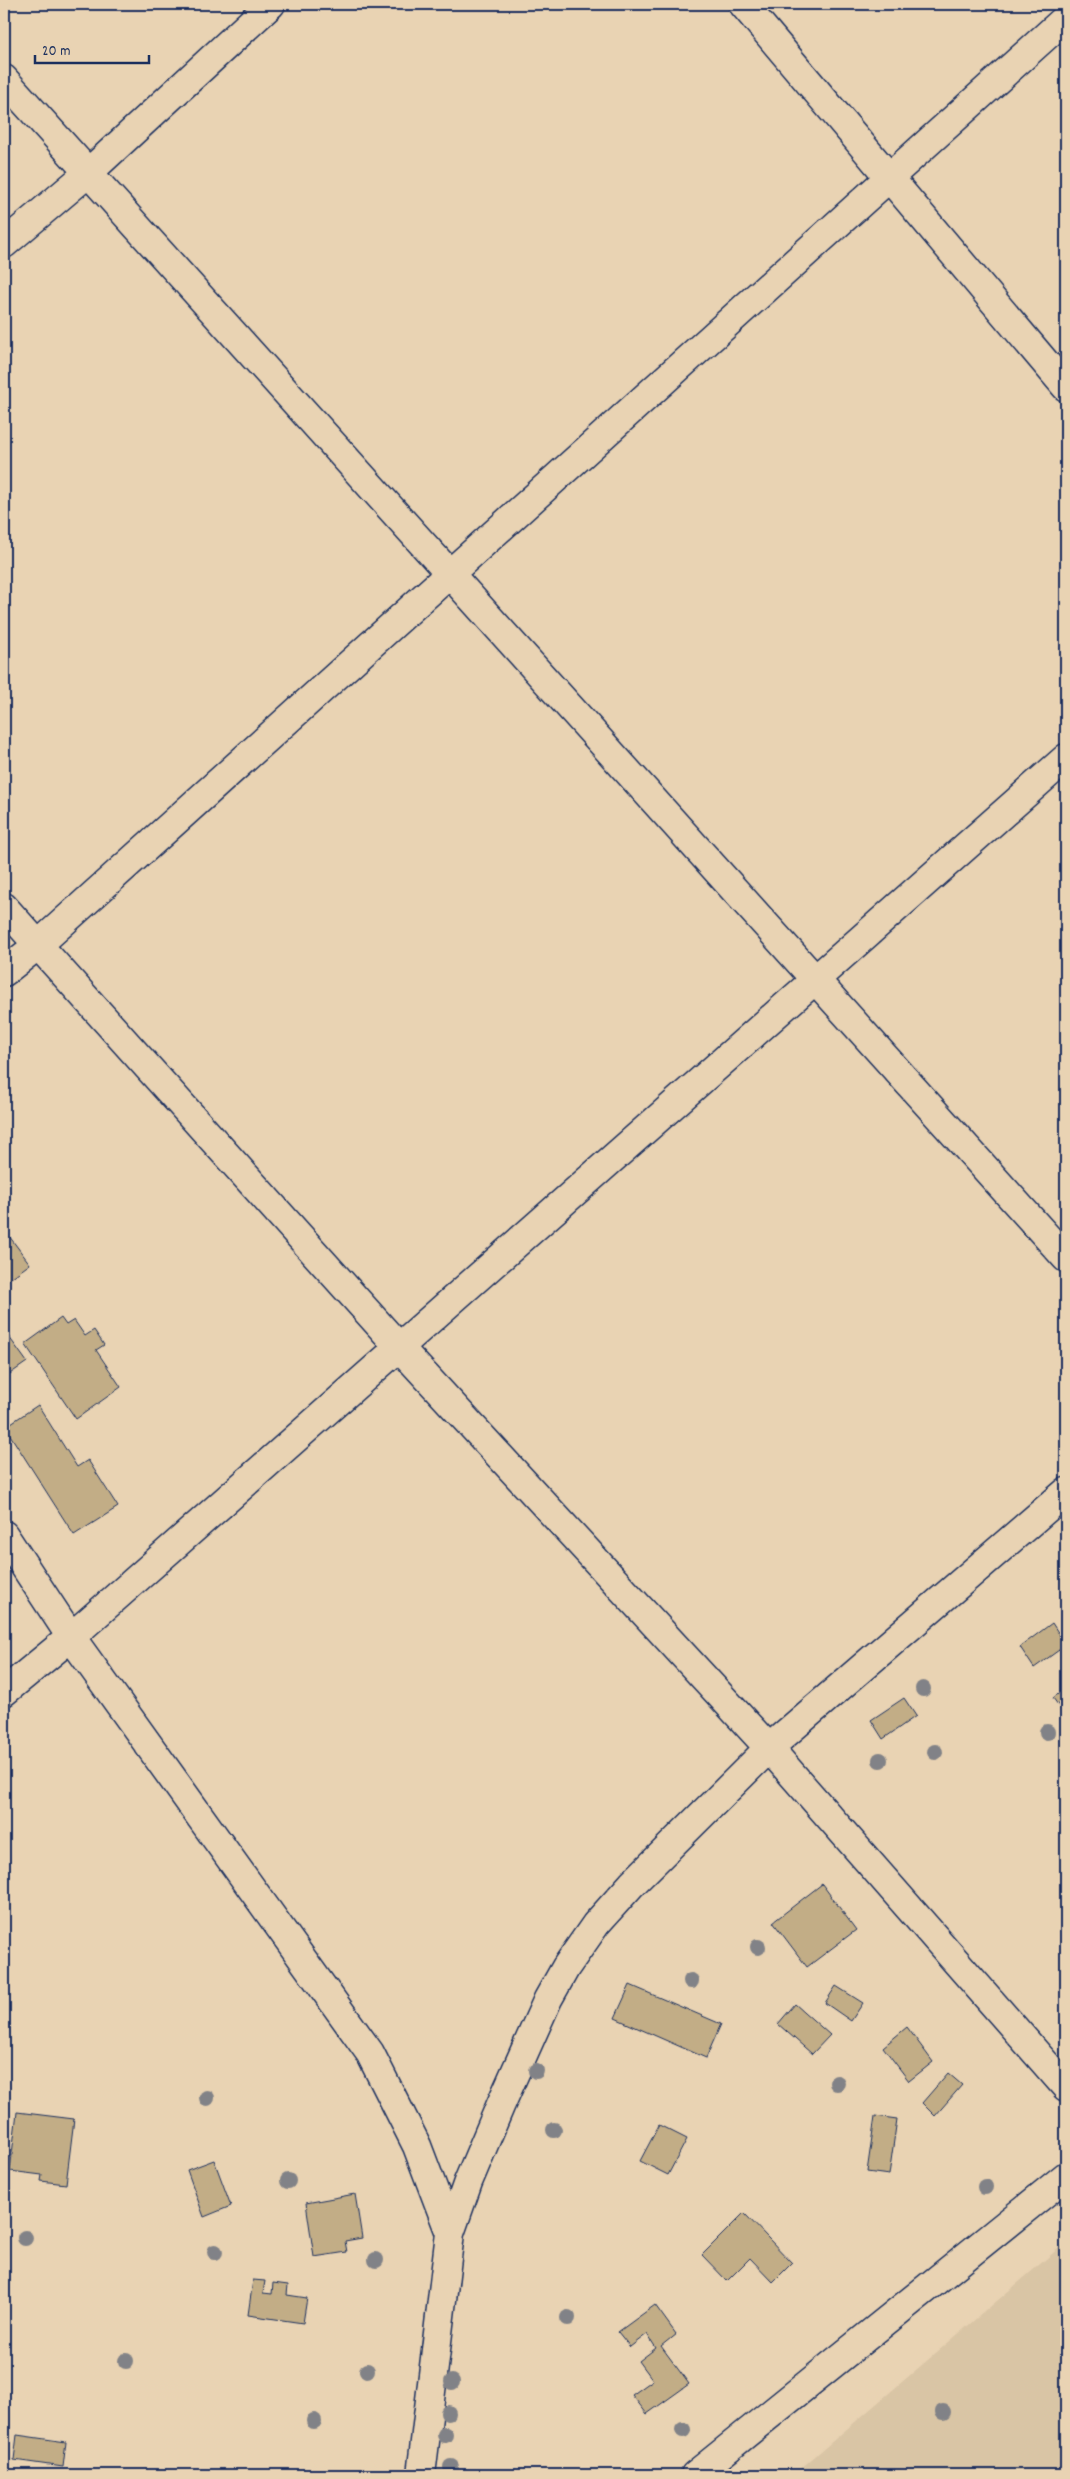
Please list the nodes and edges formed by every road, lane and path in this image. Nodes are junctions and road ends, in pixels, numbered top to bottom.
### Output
1 (271, 4) edge
2 (743, 4) edge
3 (1066, 18) edge
4 (4, 79) edge
5 (88, 173) junction
6 (888, 176) junction
7 (4, 244) edge
8 (1066, 387) edge
9 (448, 574) junction
10 (1066, 758) edge
11 (4, 906) edge
12 (38, 944) junction
13 (4, 972) edge
14 (814, 980) junction
15 (1066, 1258) edge
16 (399, 1346) junction
17 (1066, 1492) edge
18 (4, 1535) edge
19 (71, 1636) junction
20 (4, 1692) edge
21 (769, 1748) junction
22 (1066, 2087) edge
23 (1066, 2176) edge
24 (450, 2233) junction
25 (421, 2475) edge
26 (695, 2475) edge

1 - 5 street
2 - 6 street
3 - 6 street
4 - 5 street
5 - 7 street
5 - 9 street
6 - 8 street
6 - 9 street
9 - 12 street
9 - 14 street
10 - 14 street
11 - 12 street
12 - 13 street
12 - 16 street
14 - 15 street
14 - 16 street
16 - 19 street
16 - 21 street
17 - 21 street
18 - 19 street
19 - 20 street
19 - 24 street
21 - 22 street
21 - 24 street
23 - 26 street
24 - 25 street

